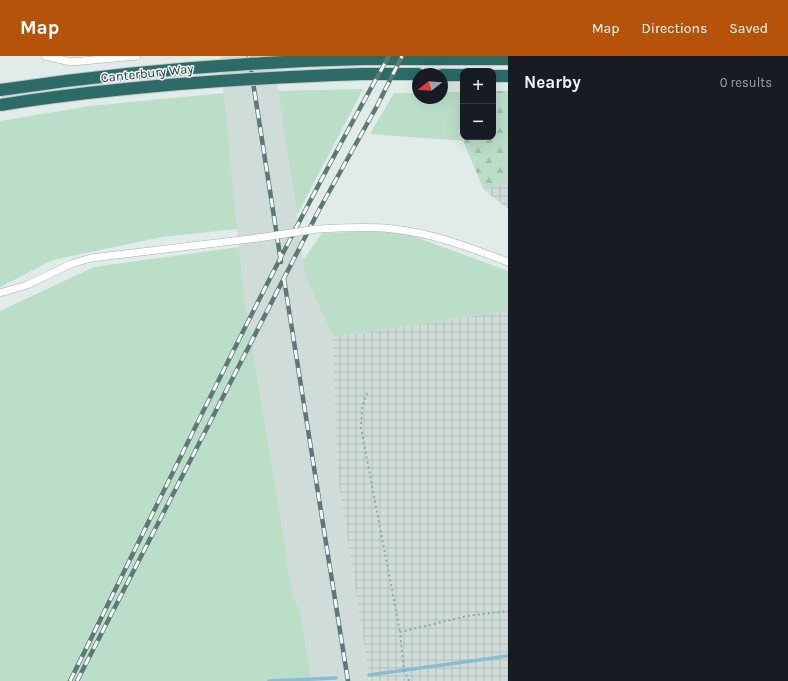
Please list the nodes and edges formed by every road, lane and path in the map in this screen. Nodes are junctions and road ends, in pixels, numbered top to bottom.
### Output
1 (45, 56) edge
2 (137, 56) edge
3 (508, 59) edge
4 (412, 74) edge
5 (448, 74) edge
6 (460, 75) edge
7 (496, 76) edge
8 (508, 76) edge
9 (0, 90) edge
10 (0, 106) edge
11 (508, 262) edge
12 (0, 293) edge
13 (367, 392) dead end
14 (508, 610) edge
15 (400, 632) junction
16 (409, 681) edge

1 - 2 lane
3 - 9 highway, Canterbury Way, bridge
4 - 10 highway, Canterbury Way, bridge
5 - 6 highway
7 - 8 highway
11 - 12 lane, bridge
13 - 15 path
14 - 15 path
15 - 16 path

